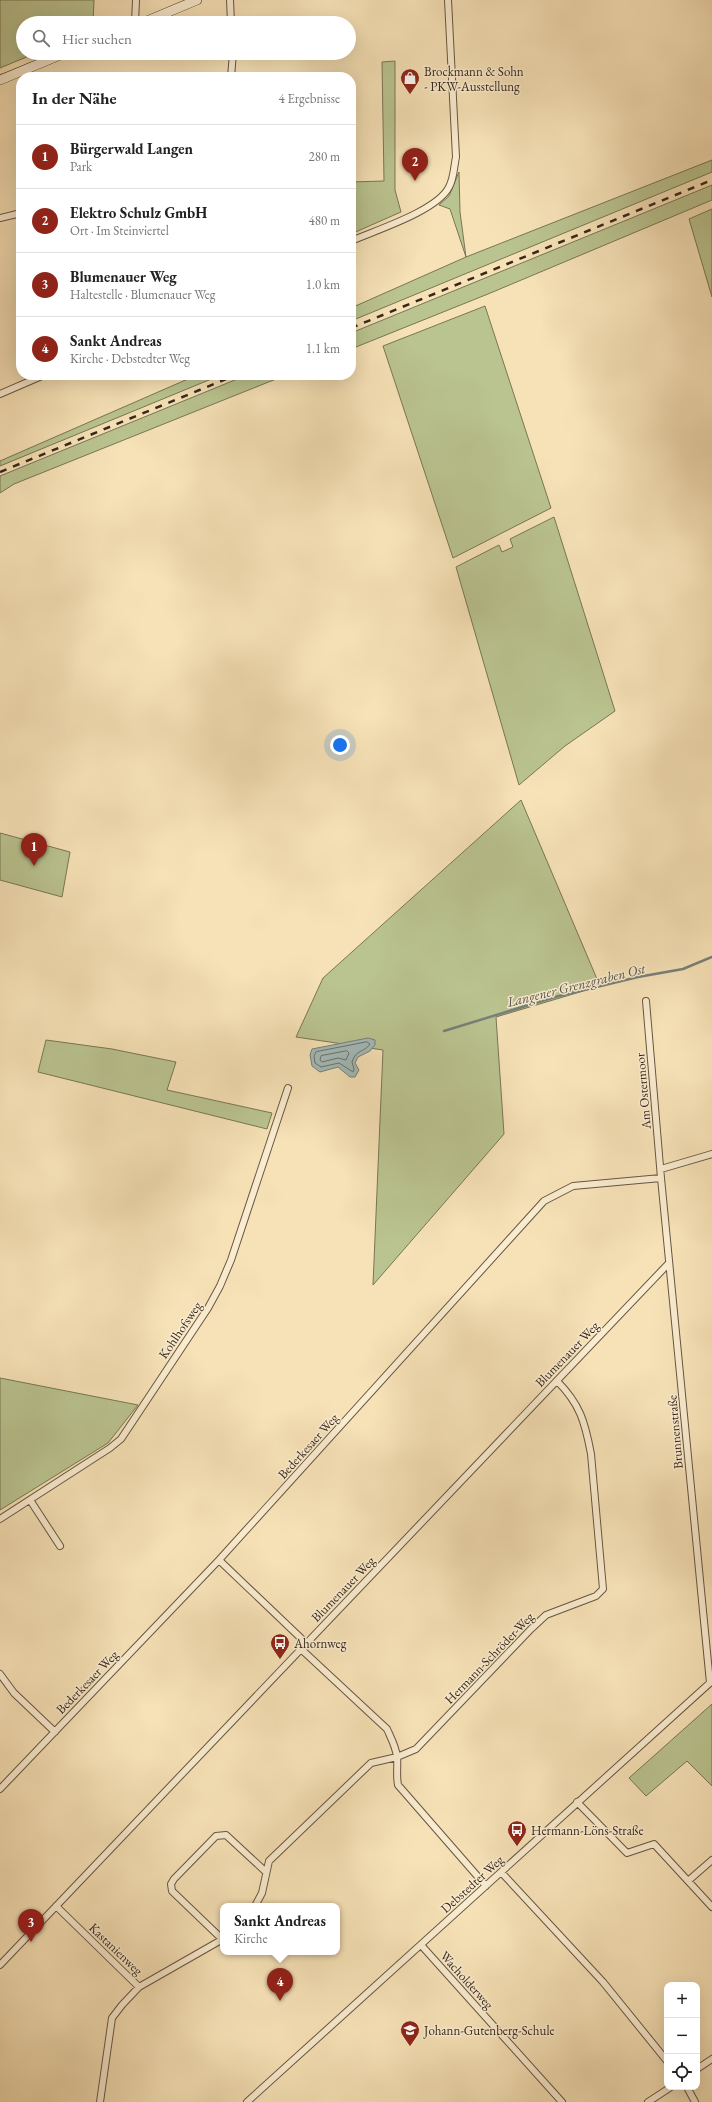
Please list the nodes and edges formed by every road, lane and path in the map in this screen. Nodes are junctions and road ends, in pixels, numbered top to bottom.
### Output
1 (136, 0) edge
2 (197, 0) edge
3 (230, 0) edge
4 (448, 0) edge
5 (135, 16) edge
6 (159, 16) edge
7 (231, 16) edge
8 (48, 60) edge
9 (232, 60) edge
10 (19, 72) edge
11 (231, 72) edge
12 (16, 73) edge
13 (0, 80) edge
14 (16, 214) edge
15 (0, 218) edge
16 (356, 239) edge
17 (32, 380) edge
18 (0, 394) edge
19 (646, 1001) dead end
20 (288, 1088) dead end
21 (712, 1154) edge
22 (661, 1169) junction
23 (661, 1178) junction
24 (670, 1262) junction
25 (557, 1381) junction
26 (30, 1500) junction
27 (0, 1519) edge
28 (60, 1546) dead end
29 (219, 1560) junction
30 (306, 1644) junction
31 (301, 1649) junction
32 (0, 1674) edge
33 (711, 1682) edge
34 (55, 1732) junction
35 (397, 1757) junction
36 (0, 1789) edge
37 (577, 1802) junction
38 (712, 1860) edge
39 (266, 1872) junction
40 (501, 1872) junction
41 (688, 1881) junction
42 (486, 1886) junction
43 (257, 1903) edge
44 (56, 1906) junction
45 (712, 1907) edge
46 (220, 1937) edge
47 (220, 1940) edge
48 (421, 1945) junction
49 (0, 1965) edge
50 (139, 1987) junction
51 (664, 2057) edge
52 (712, 2059) edge
53 (700, 2067) edge
54 (666, 2090) edge
55 (689, 2090) edge
56 (100, 2102) edge
57 (247, 2102) edge
58 (562, 2102) edge
59 (648, 2102) edge
60 (695, 2102) edge

1 - 5 street
2 - 6 main road
3 - 7 street
4 - 16 street
8 - 10 main road
9 - 11 street
12 - 13 main road
14 - 15 street
17 - 18 street
19 - 22 street, Am Ostermoor
20 - 26 street, Kohlhofsweg
21 - 22 street
22 - 23 street, Am Ostermoor
23 - 24 street, Brunnenstraße
23 - 29 street, Bederkesaer Weg
24 - 25 street, Blumenauer Weg
24 - 33 street, Brunnenstraße
25 - 30 street, Blumenauer Weg
25 - 35 street, Hermann-Schröder-Weg
26 - 27 street, Kohlhofsweg
26 - 28 street
29 - 30 street
29 - 34 street, Bederkesaer Weg
30 - 31 street, Blumenauer Weg
31 - 35 street
31 - 44 street, Blumenauer Weg
32 - 34 street
33 - 37 street, Debstedter Weg
34 - 36 street, Bederkesaer Weg
35 - 39 street, Hermann-Schröder-Weg
35 - 42 street
37 - 40 street, Debstedter Weg
37 - 41 street
38 - 41 street
39 - 43 street, Hermann-Schröder-Weg
39 - 46 street
40 - 42 street, Debstedter Weg
40 - 51 street
41 - 45 street
42 - 48 street, Debstedter Weg
44 - 49 street, Blumenauer Weg
44 - 50 street, Kastanienweg
47 - 50 street
48 - 57 street, Debstedter Weg
48 - 58 street, Wacholderweg
50 - 56 street, Kastanienweg
52 - 53 street
54 - 59 street
55 - 60 street

